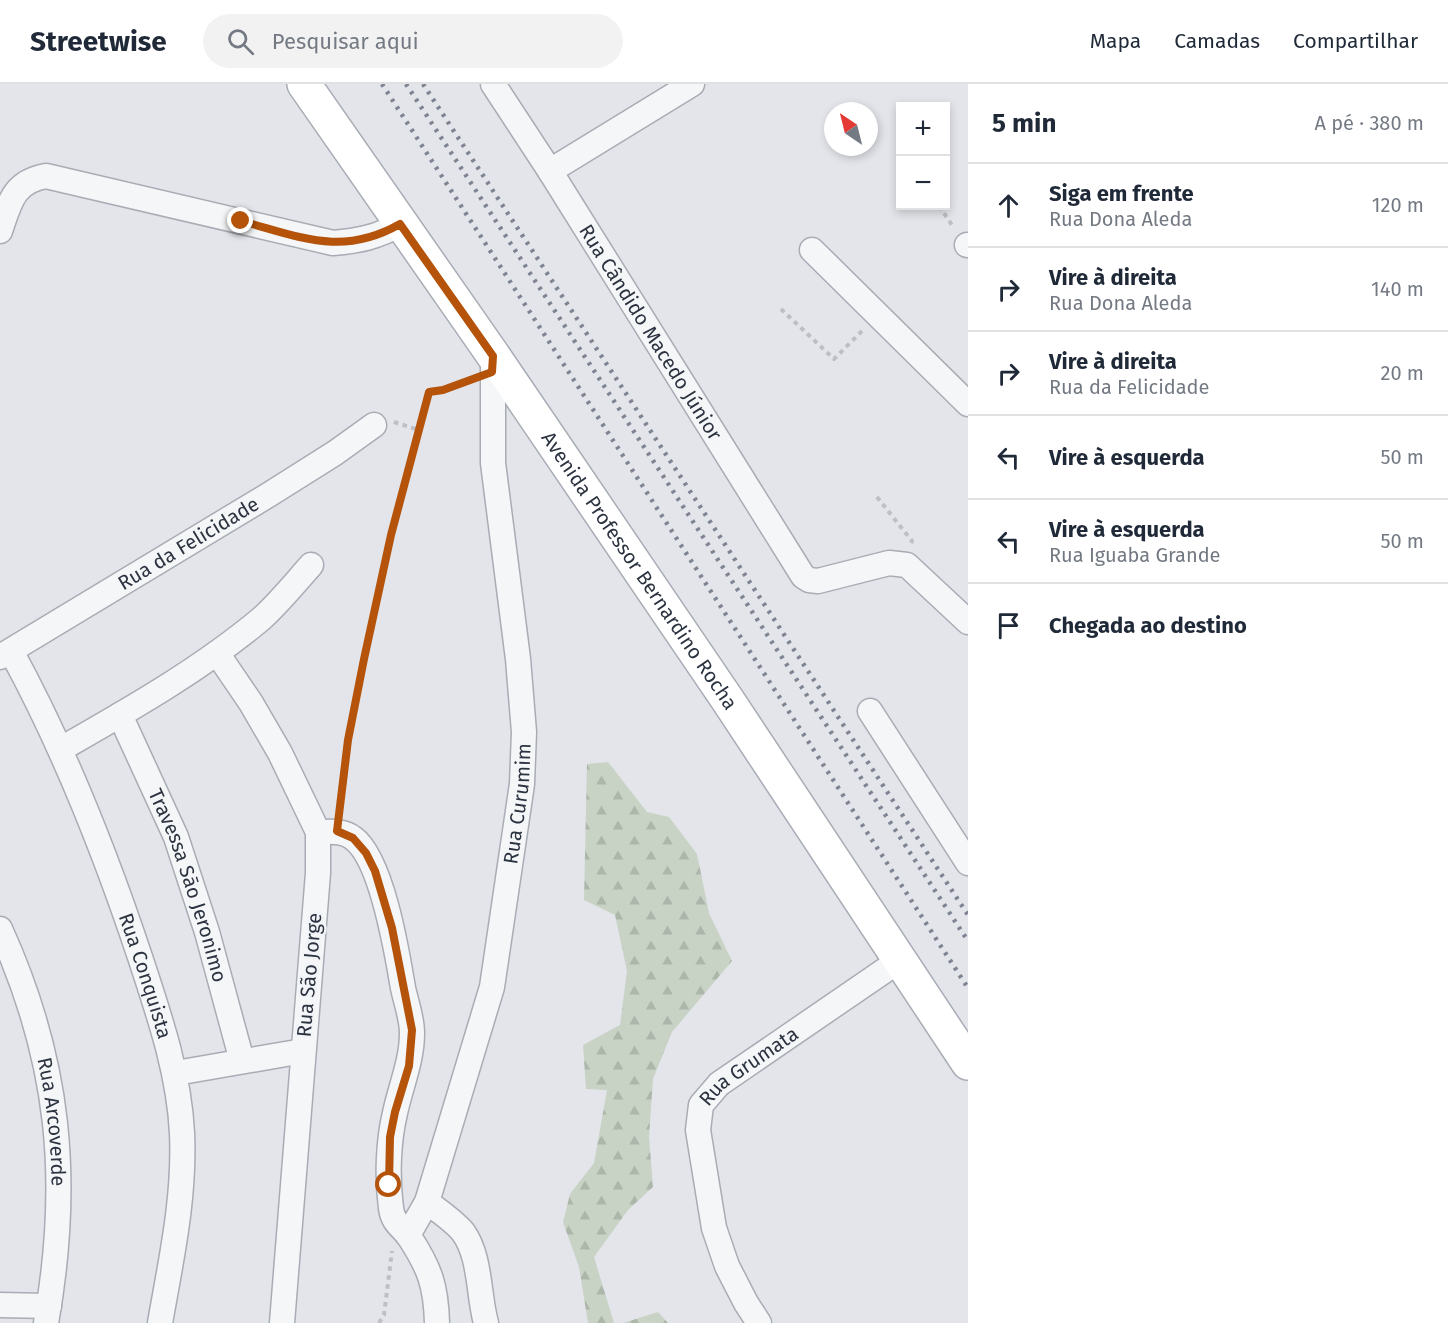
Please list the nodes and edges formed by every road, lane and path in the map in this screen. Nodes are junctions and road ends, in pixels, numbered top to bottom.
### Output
1 (304, 84) edge
2 (493, 84) edge
3 (692, 84) edge
4 (550, 171) junction
5 (400, 224) junction
6 (0, 231) edge
7 (812, 250) dead end
8 (782, 309) dead end
9 (877, 315) junction
10 (493, 364) junction
11 (968, 404) edge
12 (374, 425) dead end
13 (877, 497) dead end
14 (311, 565) dead end
15 (907, 565) junction
16 (968, 622) edge
17 (217, 653) junction
18 (5, 654) edge
19 (870, 711) dead end
20 (120, 715) junction
21 (61, 749) junction
22 (328, 832) junction
23 (968, 863) edge
24 (0, 929) edge
25 (900, 960) junction
26 (303, 1051) junction
27 (242, 1061) junction
28 (968, 1063) edge
29 (176, 1073) junction
30 (427, 1202) junction
31 (405, 1232) junction
32 (0, 1305) edge
33 (48, 1314) edge
34 (160, 1323) edge
35 (282, 1323) edge
36 (379, 1323) edge
37 (437, 1323) edge
38 (486, 1323) edge
39 (759, 1323) edge

1 - 5 main road, Avenida Professor Bernardino Rocha
2 - 4 street, Rua Cândido Macedo Júnior
3 - 4 street
4 - 15 street, Rua Cândido Macedo Júnior
5 - 6 street
5 - 10 main road, Avenida Professor Bernardino Rocha
7 - 9 street
8 - 9 path
9 - 11 street
10 - 22 path
10 - 25 main road, Avenida Professor Bernardino Rocha
10 - 30 street, Rua Curumim
12 - 18 street, Rua da Felicidade
13 - 15 path
14 - 17 street
15 - 16 street
17 - 20 street
17 - 22 street, Rua São Jorge
18 - 21 street, Rua Conquista
19 - 23 street
20 - 21 street
20 - 27 street, Travessa Sāo Jeronimo
21 - 29 street, Rua Conquista
22 - 26 street, Rua São Jorge
22 - 31 street
24 - 33 street, Rua Arcoverde
25 - 28 main road, Avenida Professor Bernardino Rocha
25 - 39 street, Rua Grumata
26 - 27 street
26 - 35 street, Rua São Jorge
27 - 29 street
29 - 34 street, Rua Conquista
30 - 31 street, Rua Curumim
30 - 38 street
31 - 36 path
31 - 37 street
32 - 33 street

